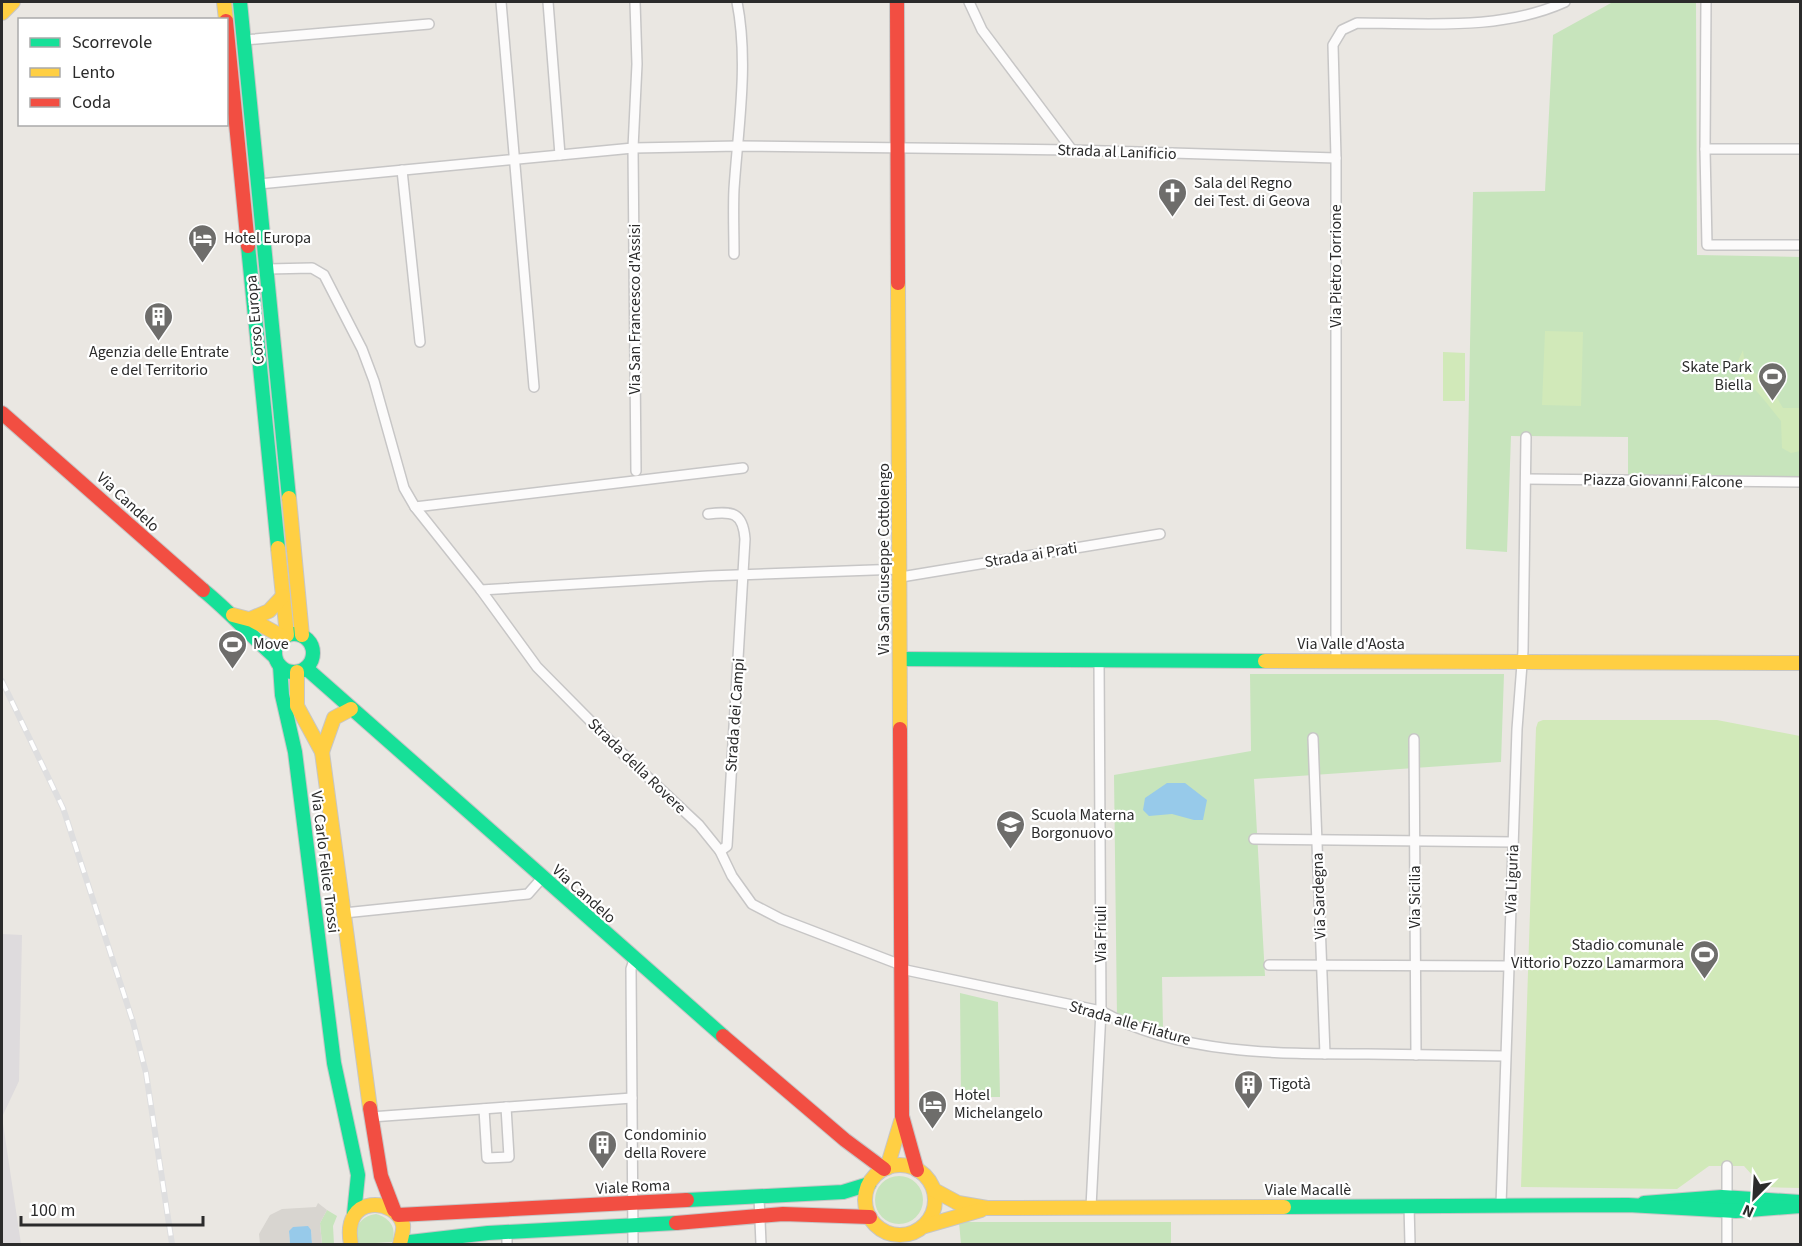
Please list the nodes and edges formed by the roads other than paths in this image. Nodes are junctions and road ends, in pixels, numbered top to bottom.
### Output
1 (13, 2) edge
2 (224, 2) edge
3 (240, 2) edge
4 (501, 2) edge
5 (548, 2) edge
6 (635, 2) edge
7 (737, 2) edge
8 (897, 2) edge
9 (969, 2) edge
10 (1564, 2) edge
11 (1706, 2) edge
12 (2, 14) edge
13 (226, 18) edge
14 (429, 24) dead end
15 (228, 40) edge
16 (244, 40) junction
17 (740, 146) junction
18 (898, 147) junction
19 (633, 148) junction
20 (1706, 149) junction
21 (1800, 149) edge
22 (1072, 150) junction
23 (560, 155) junction
24 (1336, 158) junction
25 (515, 159) junction
26 (402, 170) junction
27 (259, 184) junction
28 (1800, 245) edge
29 (734, 254) dead end
30 (267, 269) junction
31 (420, 342) dead end
32 (534, 387) dead end
33 (2, 413) edge
34 (1526, 437) dead end
35 (743, 468) dead end
36 (636, 471) dead end
37 (1526, 479) junction
38 (1800, 482) edge
39 (415, 507) junction
40 (708, 514) dead end
41 (1160, 534) dead end
42 (901, 573) junction
43 (744, 575) junction
44 (481, 590) junction
45 (283, 596) junction
46 (233, 615) junction
47 (250, 619) junction
48 (302, 635) junction
49 (285, 636) junction
50 (901, 659) junction
51 (1099, 660) junction
52 (278, 661) junction
53 (1336, 661) junction
54 (1521, 662) junction
55 (1800, 663) edge
56 (301, 670) junction
57 (351, 709) junction
58 (1313, 738) dead end
59 (1414, 739) dead end
60 (322, 752) junction
61 (1254, 840) dead end
62 (1317, 840) junction
63 (1415, 840) junction
64 (1513, 842) junction
65 (720, 851) junction
66 (542, 878) junction
67 (344, 913) junction
68 (634, 960) junction
69 (1416, 964) junction
70 (1322, 965) junction
71 (1269, 966) dead end
72 (1509, 966) junction
73 (901, 967) junction
74 (1101, 1011) junction
75 (1325, 1054) junction
76 (1416, 1054) junction
77 (1505, 1056) junction
78 (632, 1098) junction
79 (506, 1107) junction
80 (484, 1109) junction
81 (902, 1116) junction
82 (371, 1117) junction
83 (845, 1140) junction
84 (1727, 1166) dead end
85 (886, 1169) junction
86 (917, 1170) junction
87 (871, 1182) junction
88 (934, 1190) junction
89 (759, 1197) junction
90 (1800, 1202) edge
91 (634, 1203) junction
92 (1726, 1204) junction
93 (1409, 1205) junction
94 (1501, 1205) junction
95 (1800, 1206) edge
96 (1091, 1207) junction
97 (987, 1208) junction
98 (396, 1213) junction
99 (354, 1214) junction
100 (870, 1217) junction
101 (760, 1218) junction
102 (633, 1227) junction
103 (883, 1231) junction
104 (916, 1235) edge
105 (507, 1239) edge
106 (401, 1244) edge
107 (351, 1245) edge
108 (633, 1245) edge
109 (761, 1245) edge
110 (893, 1245) edge
111 (1410, 1245) edge
112 (1727, 1245) edge

1 - 12 street
2 - 13 street, Corso Europa
3 - 16 street, Corso Europa
4 - 25 street
5 - 23 street
6 - 19 street, Via San Francesco d'Assisi
7 - 17 street
8 - 18 street, Via San Giuseppe Cottolengo
9 - 22 street
10 - 24 street, Via Pietro Torrione
11 - 20 street
14 - 16 street
15 - 45 street, Corso Europa
16 - 27 street, Corso Europa
17 - 18 street, Strada al Lanificio
17 - 19 street, Strada al Lanificio
17 - 29 street
18 - 22 street, Strada al Lanificio
18 - 42 street, Via San Giuseppe Cottolengo
19 - 23 street, Strada al Lanificio
19 - 36 street, Via San Francesco d'Assisi
20 - 21 street
20 - 28 street
22 - 24 street, Strada al Lanificio
23 - 25 street, Strada al Lanificio
24 - 53 street, Via Pietro Torrione
25 - 26 street, Strada al Lanificio
25 - 32 street
26 - 27 street, Strada al Lanificio
26 - 31 street
27 - 30 street, Corso Europa
30 - 39 street, Strada della Rovere
30 - 48 street, Corso Europa
33 - 46 street, Via Candelo
34 - 37 street
35 - 39 street
37 - 38 street, Piazza Giovanni Falcone
37 - 54 street
39 - 44 street, Strada della Rovere
40 - 43 street, Strada dei Campi
41 - 42 street, Strada ai Prati
42 - 43 street
42 - 50 street, Via San Giuseppe Cottolengo
43 - 44 street
43 - 65 street, Strada dei Campi
44 - 65 street, Strada della Rovere
45 - 47 street
45 - 49 street, Corso Europa
46 - 47 street, Via Candelo
46 - 52 street, Via Candelo
47 - 49 street, Via Candelo
48 - 49 street, Via Candelo
48 - 56 street
49 - 52 street
50 - 51 street, Via Valle d'Aosta
50 - 73 street, Via San Giuseppe Cottolengo
51 - 53 street, Via Valle d'Aosta
51 - 74 street, Via Friuli
52 - 56 street, Via Candelo
52 - 99 street, Via Carlo Felice Trossi
53 - 54 street, Via Valle d'Aosta
54 - 55 street, Via Valle d'Aosta
54 - 64 street, Via Liguria
56 - 57 street, Via Candelo
56 - 60 street, Via Carlo Felice Trossi
57 - 60 street, Via Carlo Felice Trossi
57 - 66 street, Via Candelo
58 - 62 street, Via Sardegna
59 - 63 street, Via Sicilia
60 - 67 street, Via Carlo Felice Trossi
61 - 62 street
62 - 63 street
62 - 70 street, Via Sardegna
63 - 64 street
63 - 69 street, Via Sicilia
64 - 72 street, Via Liguria
65 - 73 street, Strada della Rovere
66 - 67 street
66 - 68 street, Via Candelo
67 - 82 street, Via Carlo Felice Trossi
68 - 78 street
68 - 83 street, Via Candelo
69 - 70 street
69 - 72 street
69 - 76 street, Via Sicilia
70 - 71 street
70 - 75 street, Via Sardegna
72 - 77 street, Via Liguria
73 - 74 street, Strada alle Filature
73 - 81 street, Via San Giuseppe Cottolengo
74 - 75 street, Strada alle Filature
74 - 96 street, Via Friuli
75 - 76 street, Strada alle Filature
76 - 77 street, Strada alle Filature
77 - 94 street, Via Liguria
78 - 79 street
78 - 91 street
79 - 80 street
79 - 80 street
80 - 82 street
81 - 85 street, Via San Giuseppe Cottolengo
81 - 86 street, Via San Giuseppe Cottolengo
82 - 98 street, Via Carlo Felice Trossi
83 - 85 street, Via Candelo
83 - 87 street, Via Candelo
84 - 92 street
85 - 86 street
85 - 87 street
86 - 88 street
87 - 89 street, Viale Roma
87 - 100 street
88 - 97 street, Viale Macallè
88 - 104 street
89 - 91 street, Viale Roma
89 - 101 street
90 - 92 street, Viale Macallè
91 - 98 street, Viale Roma
91 - 102 street
92 - 94 street, Viale Macallè
92 - 95 street, Viale Macallè
92 - 112 street
93 - 94 street, Viale Macallè
93 - 96 street, Viale Macallè
93 - 111 street
96 - 97 street, Viale Macallè
97 - 104 street, Viale Macallè
98 - 99 street, Viale Roma
98 - 106 street, Via Carlo Felice Trossi
99 - 107 street, Via Carlo Felice Trossi
100 - 101 street
100 - 103 street
101 - 102 street
101 - 109 street
102 - 105 street
102 - 108 street
103 - 104 street
103 - 110 street
105 - 106 street

